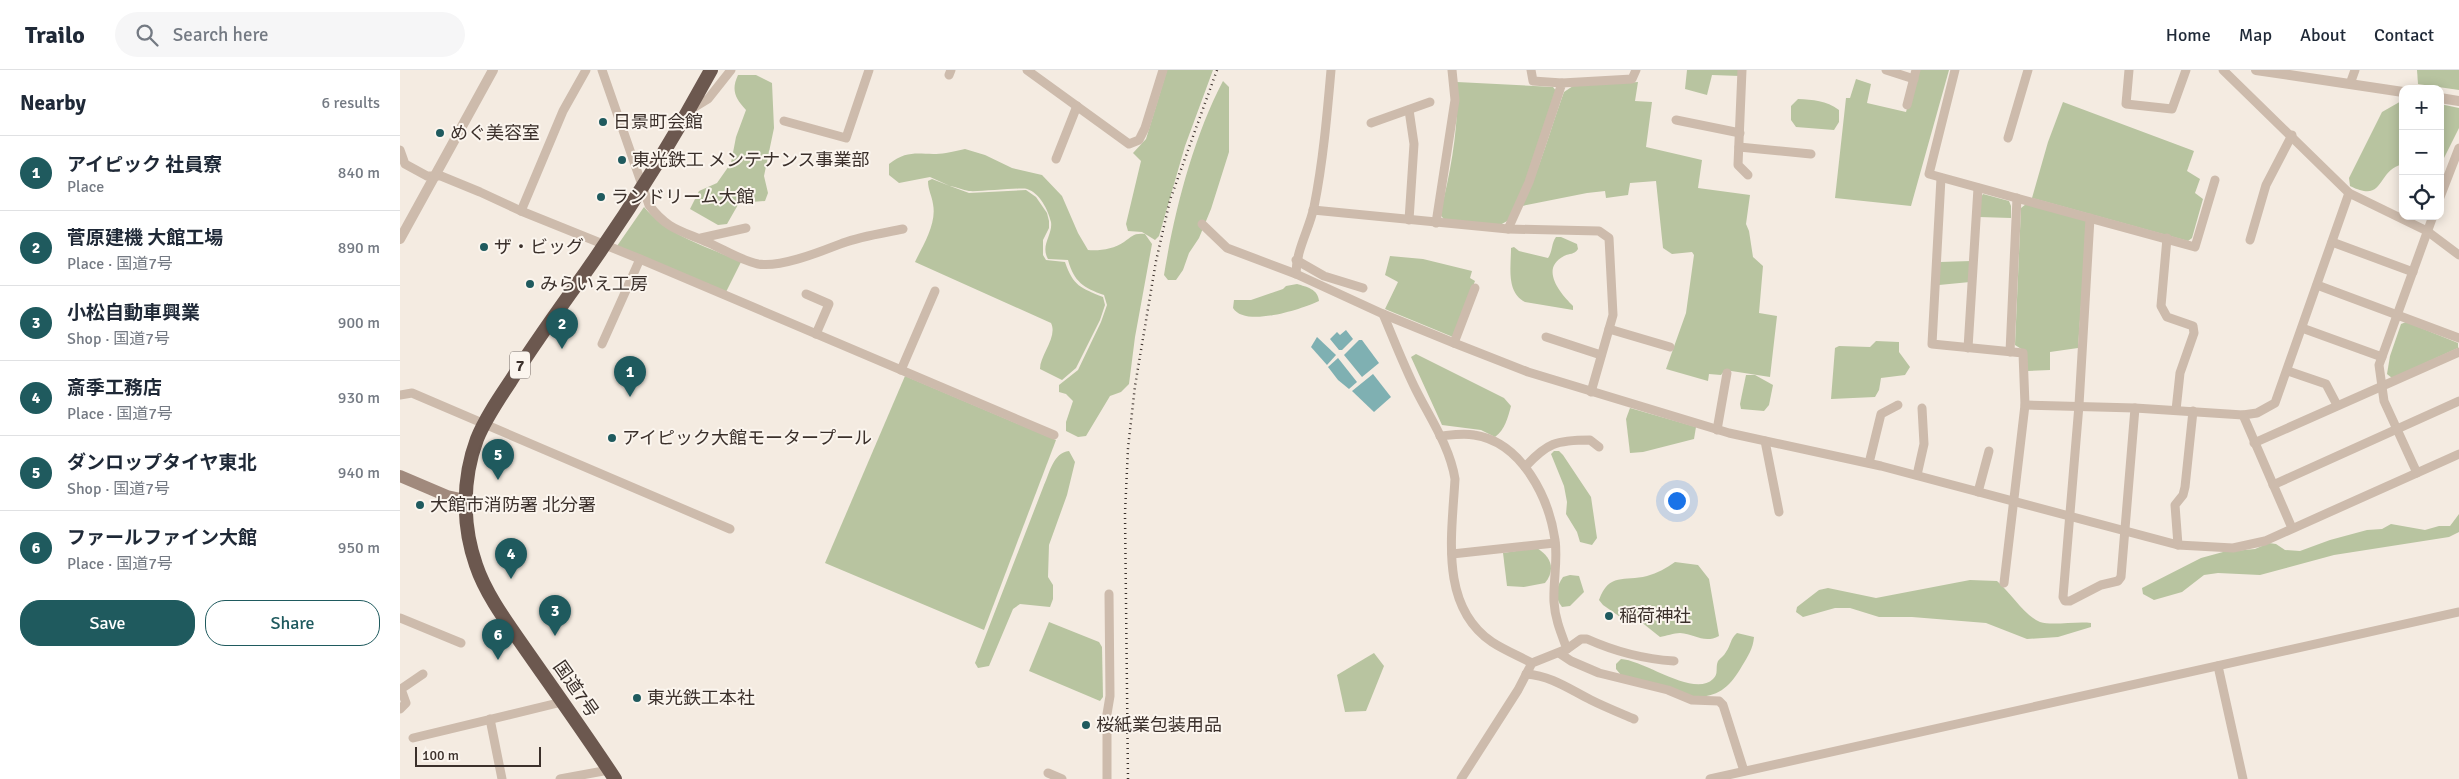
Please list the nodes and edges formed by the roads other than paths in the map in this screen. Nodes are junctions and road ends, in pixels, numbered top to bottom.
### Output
1 (493, 70) edge
2 (586, 70) edge
3 (602, 70) edge
4 (711, 70) edge
5 (732, 70) edge
6 (870, 70) edge
7 (1028, 70) edge
8 (1163, 70) edge
9 (1330, 70) edge
10 (1452, 70) edge
11 (1531, 70) edge
12 (1636, 70) edge
13 (1742, 70) edge
14 (1886, 70) edge
15 (1955, 70) edge
16 (2028, 70) edge
17 (2128, 70) edge
18 (2186, 70) edge
19 (2223, 70) edge
20 (2256, 70) edge
21 (2355, 70) edge
22 (1915, 75) edge
23 (1562, 83) junction
24 (2350, 84) junction
25 (2399, 91) edge
26 (2444, 99) edge
27 (2459, 101) edge
28 (1430, 102) dead end
29 (1907, 105) dead end
30 (1077, 106) junction
31 (1409, 110) junction
32 (688, 112) junction
33 (1676, 120) dead end
34 (784, 121) dead end
35 (1371, 123) dead end
36 (1740, 133) junction
37 (2292, 135) junction
38 (2008, 138) dead end
39 (1739, 147) junction
40 (2459, 148) edge
41 (400, 150) edge
42 (1811, 154) dead end
43 (1056, 159) dead end
44 (1748, 176) dead end
45 (434, 177) junction
46 (1941, 178) junction
47 (2215, 180) dead end
48 (643, 186) junction
49 (2444, 187) edge
50 (1978, 188) junction
51 (2349, 193) junction
52 (2017, 198) junction
53 (1313, 210) junction
54 (521, 211) junction
55 (2090, 218) junction
56 (1409, 220) junction
57 (2431, 220) edge
58 (1436, 223) junction
59 (1202, 224) dead end
60 (746, 228) dead end
61 (903, 229) dead end
62 (1508, 229) junction
63 (2427, 231) junction
64 (400, 238) edge
65 (2167, 238) junction
66 (698, 239) junction
67 (2250, 240) dead end
68 (2332, 242) junction
69 (605, 244) junction
70 (2459, 255) edge
71 (640, 259) junction
72 (1296, 260) junction
73 (2413, 272) junction
74 (1296, 274) junction
75 (2317, 285) junction
76 (1363, 288) dead end
77 (1474, 288) dead end
78 (935, 291) dead end
79 (806, 294) dead end
80 (1384, 314) junction
81 (2398, 314) junction
82 (2302, 328) junction
83 (1609, 329) junction
84 (816, 334) junction
85 (1546, 336) dead end
86 (2459, 338) edge
87 (1454, 343) junction
88 (602, 344) dead end
89 (1670, 347) dead end
90 (1968, 348) junction
91 (2010, 352) junction
92 (2459, 352) edge
93 (1601, 355) junction
94 (2382, 357) junction
95 (901, 370) junction
96 (2288, 371) junction
97 (1727, 372) dead end
98 (2381, 387) junction
99 (1591, 392) junction
100 (400, 395) edge
101 (2459, 401) edge
102 (1898, 405) dead end
103 (2025, 405) junction
104 (2079, 405) junction
105 (2338, 405) junction
106 (1922, 408) dead end
107 (2135, 408) junction
108 (2176, 410) junction
109 (2192, 411) junction
110 (2243, 415) junction
111 (484, 424) junction
112 (1717, 430) junction
113 (2397, 431) junction
114 (1054, 435) dead end
115 (1440, 436) junction
116 (1765, 441) junction
117 (2254, 443) junction
118 (1599, 447) dead end
119 (1989, 451) dead end
120 (2459, 454) edge
121 (1869, 463) junction
122 (1525, 468) junction
123 (2417, 473) junction
124 (400, 476) edge
125 (1917, 476) junction
126 (2273, 484) junction
127 (1978, 492) junction
128 (465, 500) junction
129 (2013, 502) junction
130 (1779, 512) dead end
131 (2069, 516) junction
132 (2292, 528) junction
133 (730, 529) dead end
134 (2125, 532) junction
135 (1556, 543) junction
136 (2178, 545) junction
137 (1452, 554) junction
138 (2004, 583) dead end
139 (1109, 594) dead end
140 (2459, 612) edge
141 (400, 618) edge
142 (461, 643) dead end
143 (1563, 651) junction
144 (1674, 661) dead end
145 (1532, 663) junction
146 (2218, 666) junction
147 (423, 674) dead end
148 (1526, 674) junction
149 (562, 702) junction
150 (400, 709) edge
151 (490, 719) junction
152 (1634, 719) dead end
153 (413, 738) dead end
154 (1744, 771) junction
155 (1048, 774) dead end
156 (612, 775) edge
157 (1465, 778) edge
158 (502, 779) edge
159 (560, 779) edge
160 (1062, 779) edge
161 (1107, 779) edge
162 (1710, 779) edge
163 (2243, 779) edge

1 - 45 street
2 - 54 street
3 - 48 street
4 - 32 highway, 国道7号 / 7
5 - 32 street
6 - 34 street
7 - 30 street
8 - 30 street
9 - 53 street
10 - 58 street
11 - 23 street
12 - 23 street
13 - 36 street
14 - 22 street
15 - 46 street
16 - 38 street
17 - 18 street
19 - 37 street
20 - 24 street
21 - 24 street
22 - 29 street
23 - 62 street
24 - 25 street
26 - 27 street
28 - 31 street
30 - 43 street
31 - 35 street
31 - 56 street
32 - 48 highway, 国道7号 / 7
33 - 36 street
36 - 39 street
37 - 51 street
37 - 67 street
39 - 42 street
39 - 44 street
40 - 49 street
41 - 45 street
45 - 54 street
45 - 64 street
46 - 50 street
46 - 90 street
47 - 65 street
48 - 66 street
48 - 69 highway, 国道7号 / 7
50 - 52 street
50 - 90 street
51 - 63 street
51 - 68 street
52 - 55 street
52 - 91 street
53 - 56 street
53 - 72 street
54 - 69 street
55 - 65 street
55 - 104 street
56 - 58 street
57 - 63 street
58 - 62 street
59 - 74 street
60 - 66 street
61 - 66 street
62 - 83 street
63 - 70 street
63 - 73 street
65 - 108 street
68 - 73 street
68 - 75 street
69 - 71 street
69 - 111 highway, 国道7号 / 7
71 - 84 street
71 - 88 street
72 - 74 street
72 - 76 street
73 - 81 street
74 - 80 street
75 - 81 street
75 - 82 street
77 - 87 street
78 - 95 street
79 - 84 street
80 - 87 street
80 - 115 street
81 - 86 street
81 - 94 street
82 - 94 street
82 - 96 street
83 - 89 street
83 - 93 street
84 - 95 street
85 - 93 street
87 - 99 street
90 - 91 street
91 - 103 street
92 - 98 street
93 - 99 street
94 - 98 street
95 - 114 street
96 - 105 street
96 - 110 street
97 - 112 street
98 - 105 street
98 - 113 street
99 - 112 street
100 - 111 street
101 - 113 street
102 - 121 street
103 - 104 street
103 - 129 street
104 - 107 street
104 - 131 street
105 - 117 street
106 - 125 street
107 - 108 street
107 - 134 street
108 - 109 street
109 - 110 street
109 - 136 street
110 - 117 street
111 - 128 highway, 国道7号 / 7
111 - 133 street
112 - 116 street
113 - 123 street
113 - 126 street
115 - 122 street
115 - 137 street
116 - 121 street
116 - 130 street
117 - 126 street
118 - 122 street
119 - 127 street
120 - 123 street
121 - 125 street
122 - 135 street
123 - 132 street
124 - 128 main road
125 - 127 street
126 - 132 street
127 - 129 street
128 - 149 highway, 国道7号 / 7
129 - 131 street
129 - 138 street
131 - 134 street
131 - 134 street
132 - 136 street
134 - 136 street
135 - 137 street
135 - 143 street
137 - 145 street
139 - 161 street
140 - 146 street
141 - 142 street
143 - 144 street
143 - 145 street
143 - 154 street
145 - 148 street
146 - 154 street
146 - 163 street
147 - 150 street
148 - 152 street
148 - 157 street
149 - 151 street
149 - 156 highway, 国道7号 / 7
151 - 153 street
151 - 158 street
154 - 162 street
155 - 160 street
156 - 159 street

